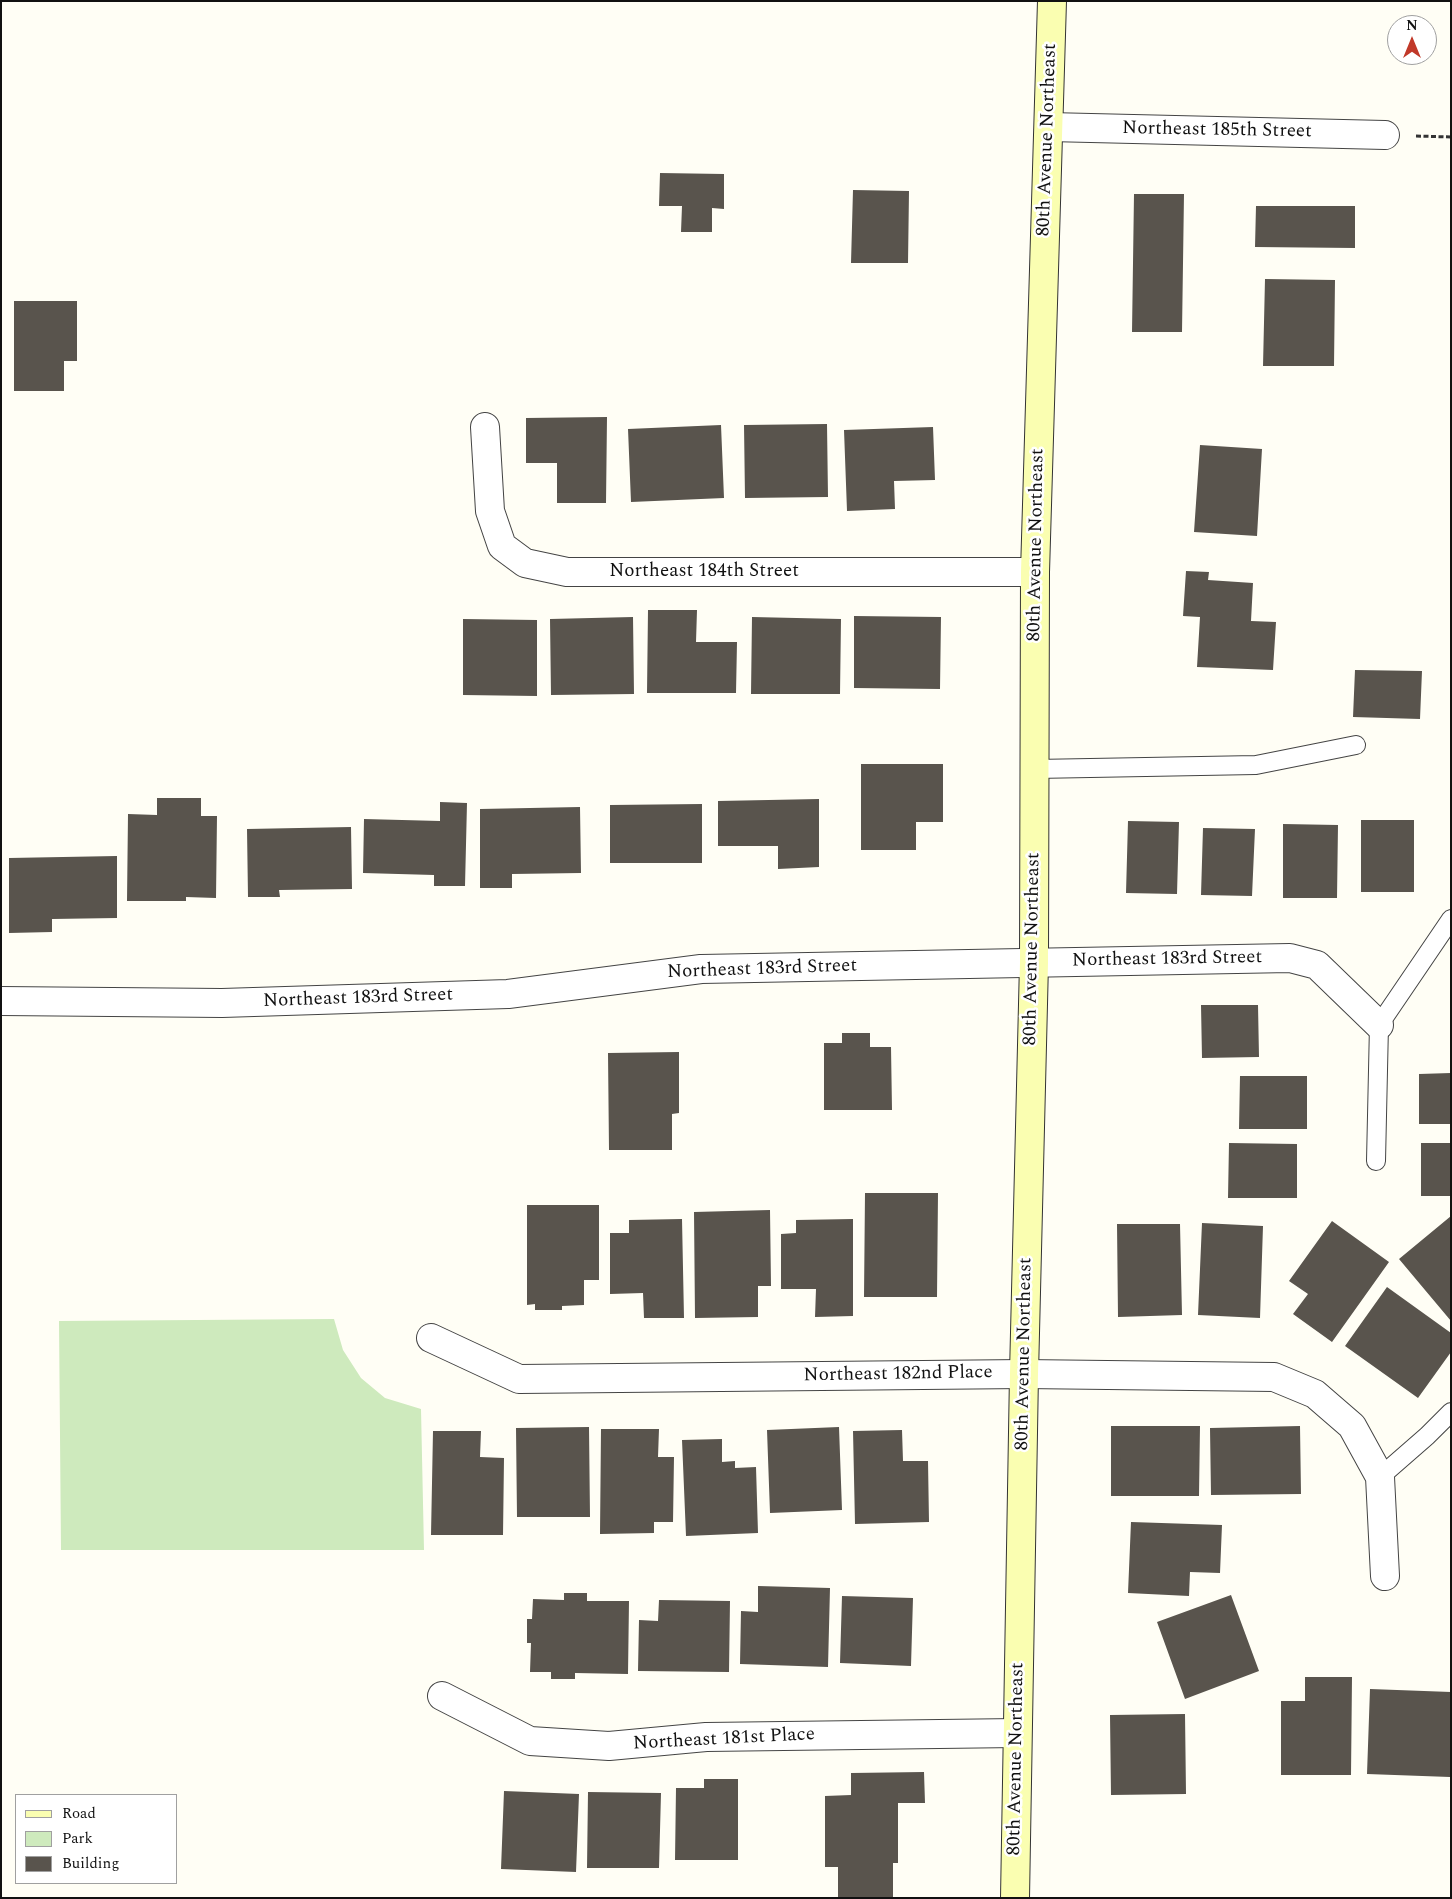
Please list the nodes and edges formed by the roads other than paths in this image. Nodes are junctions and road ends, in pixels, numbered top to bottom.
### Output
1 (1052, 1) edge
2 (1049, 127) junction
3 (1385, 135) dead end
4 (485, 427) dead end
5 (1035, 572) junction
6 (1356, 745) dead end
7 (1035, 769) junction
8 (1451, 919) edge
9 (1034, 963) junction
10 (1, 1001) edge
11 (1379, 1025) junction
12 (1376, 1161) dead end
13 (431, 1338) dead end
14 (1024, 1374) junction
15 (1451, 1412) edge
16 (1380, 1477) junction
17 (1384, 1576) dead end
18 (442, 1696) dead end
19 (1017, 1733) junction
20 (1015, 1898) edge

1 - 2 main road, 80th Avenue Northeast
2 - 3 street, Northeast 185th Street
2 - 5 main road, 80th Avenue Northeast
4 - 5 street, Northeast 184th Street
5 - 7 main road, 80th Avenue Northeast
6 - 7 lane
7 - 9 main road, 80th Avenue Northeast
8 - 11 lane
9 - 10 street, Northeast 183rd Street
9 - 11 street, Northeast 183rd Street
9 - 14 main road, 80th Avenue Northeast
11 - 12 lane
13 - 14 street, Northeast 182nd Place
14 - 16 street, Northeast 182nd Place
14 - 19 main road, 80th Avenue Northeast
15 - 16 lane
16 - 17 street, Northeast 182nd Place
18 - 19 street, Northeast 181st Place
19 - 20 main road, 80th Avenue Northeast

